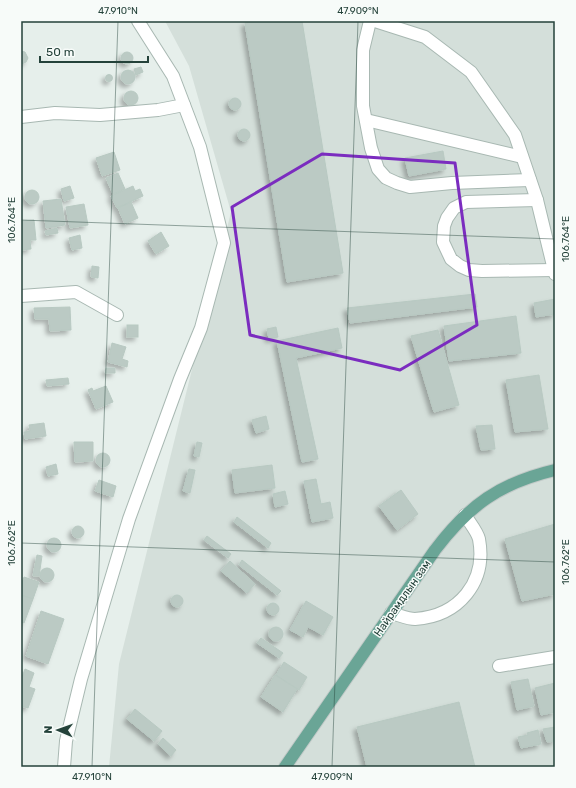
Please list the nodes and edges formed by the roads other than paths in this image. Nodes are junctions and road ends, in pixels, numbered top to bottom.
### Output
1 (138, 21) edge
2 (370, 21) edge
3 (375, 21) edge
4 (184, 105) junction
5 (21, 117) edge
6 (366, 120) junction
7 (522, 157) junction
8 (530, 180) junction
9 (537, 200) junction
10 (554, 272) edge
11 (21, 296) edge
12 (117, 315) dead end
13 (555, 470) edge
14 (465, 514) junction
15 (391, 613) junction
16 (555, 656) edge
17 (499, 666) dead end
18 (64, 767) edge
19 (285, 767) edge

1 - 4 street
2 - 6 street
3 - 7 street
4 - 5 street
4 - 18 street
6 - 7 street
6 - 8 street
7 - 8 street
8 - 9 street
9 - 10 street
9 - 10 street
11 - 12 street
13 - 14 main road, Найрамдлын зам
14 - 15 main road, Найрамдлын зам
14 - 15 street
15 - 19 main road, Найрамдлын зам
16 - 17 street

